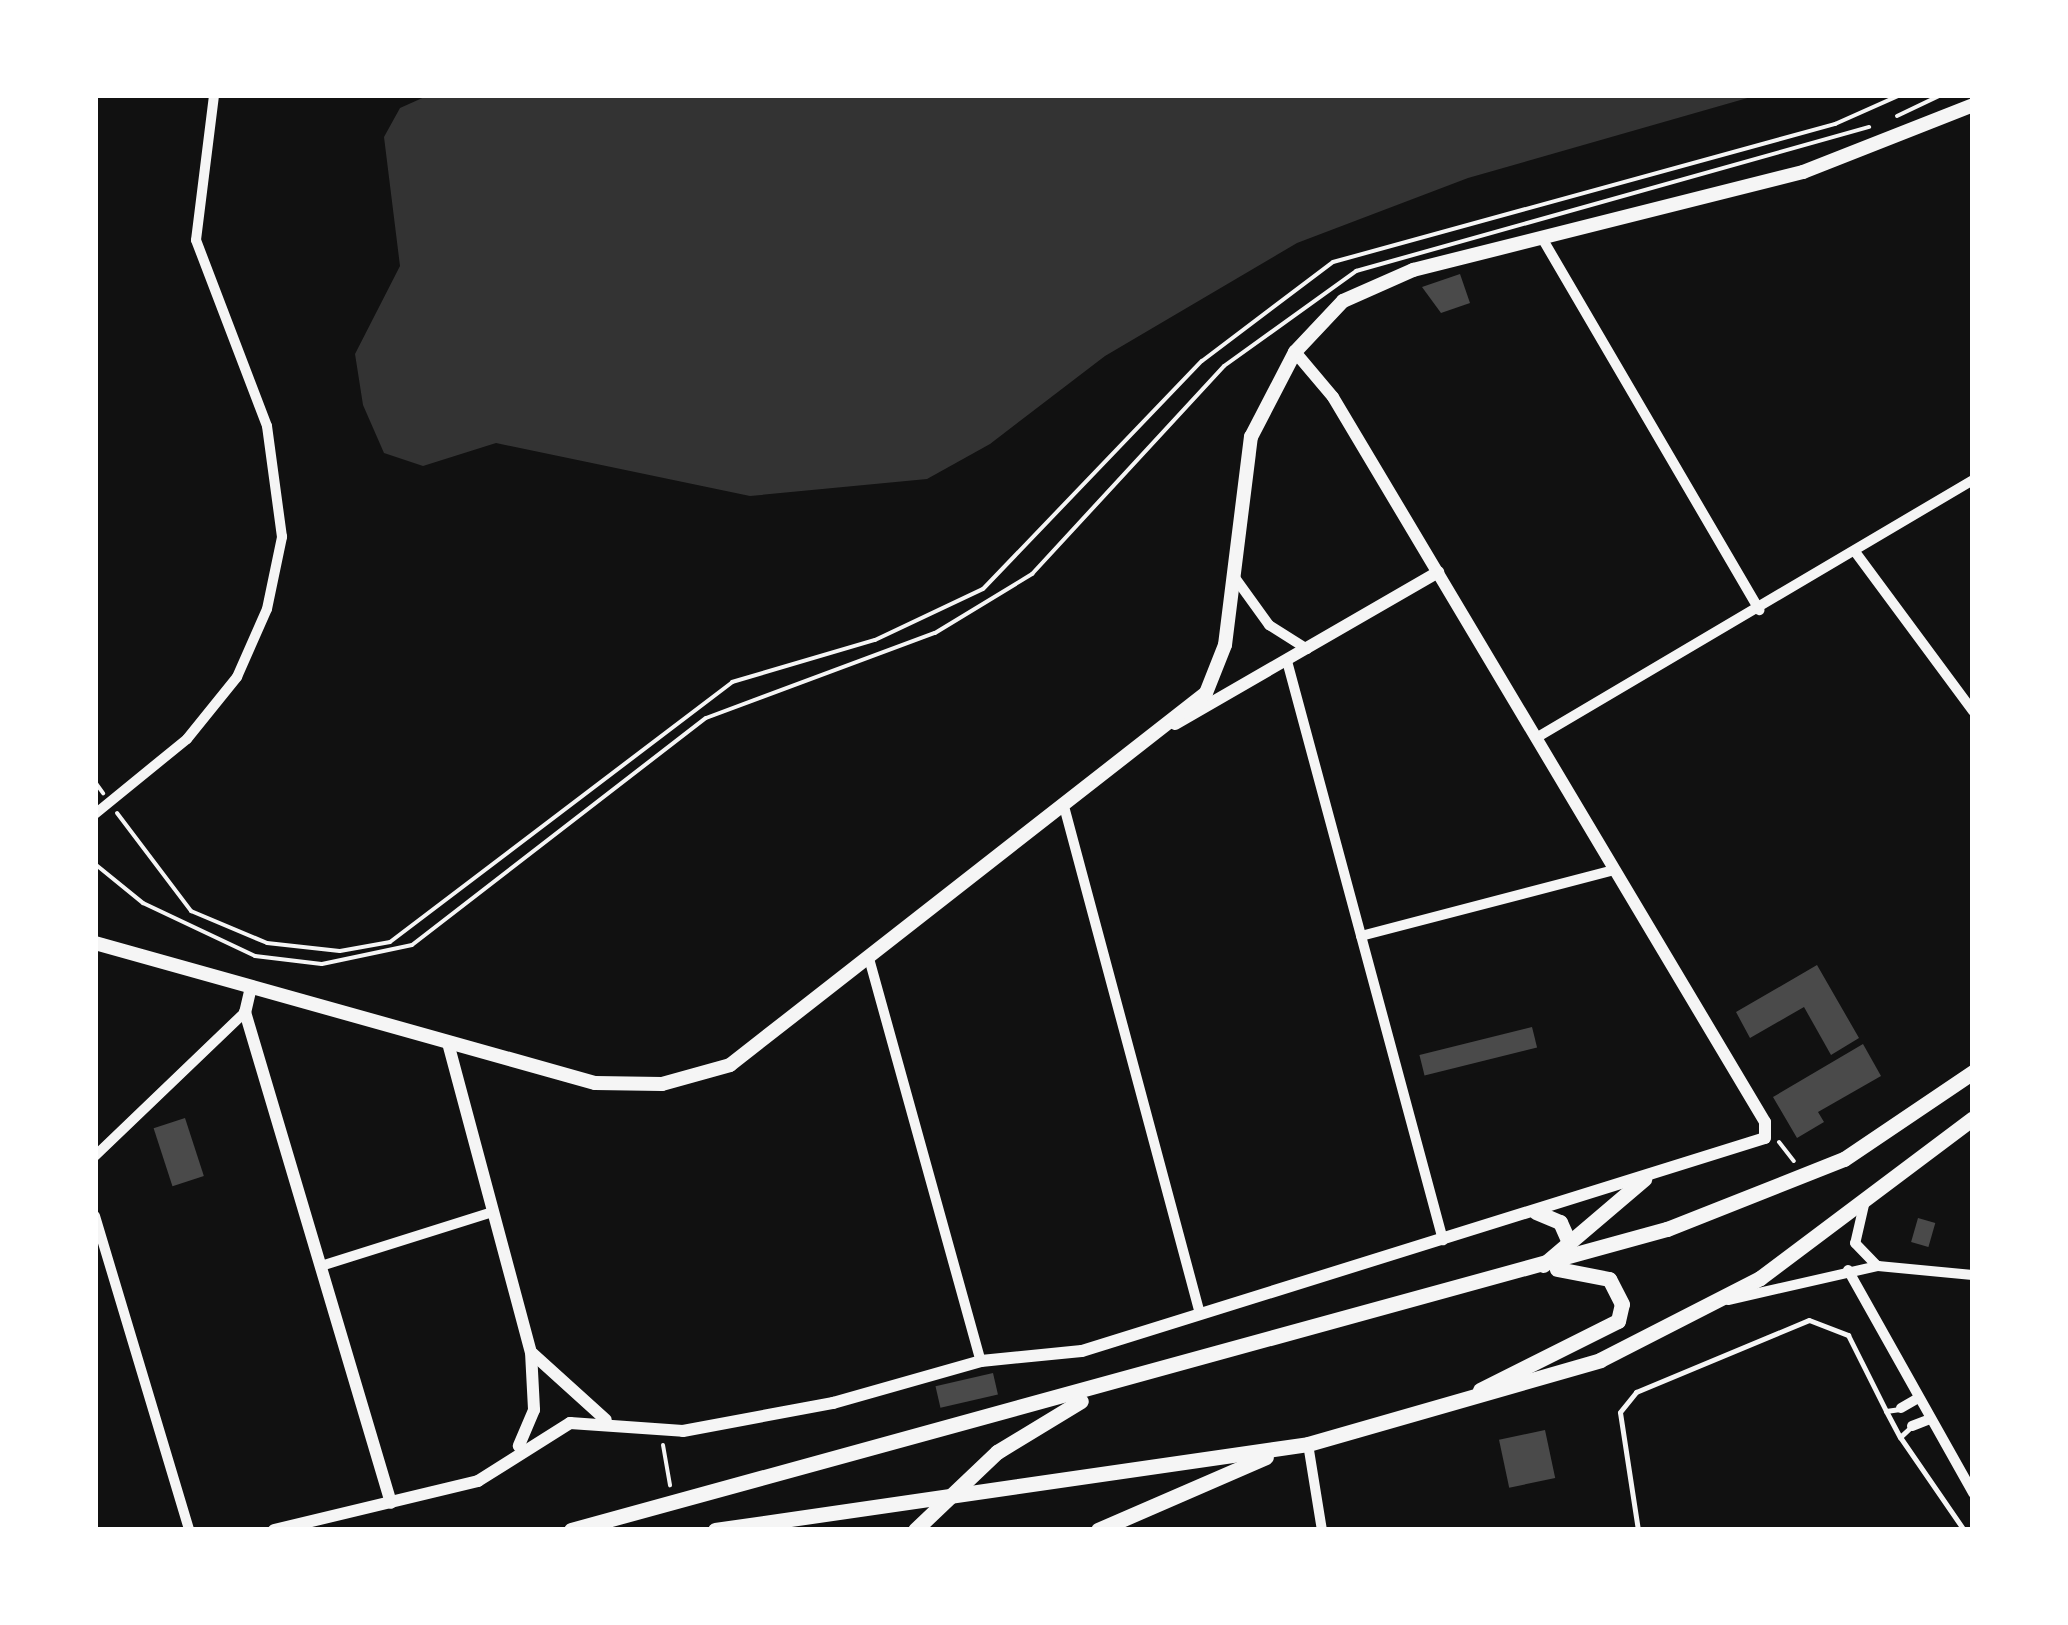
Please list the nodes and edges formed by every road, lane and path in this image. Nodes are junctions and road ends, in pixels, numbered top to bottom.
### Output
1 (214, 95) edge
2 (1900, 95) edge
3 (1941, 95) edge
4 (1973, 105) edge
5 (1542, 238) junction
6 (1295, 352) junction
7 (1973, 480) edge
8 (1856, 552) junction
9 (1438, 572) junction
10 (1233, 575) junction
11 (1759, 610) junction
12 (1307, 650) junction
13 (1287, 661) junction
14 (1973, 711) edge
15 (1175, 724) junction
16 (1536, 738) junction
17 (95, 782) edge
18 (1065, 810) junction
19 (95, 814) edge
20 (95, 864) edge
21 (1615, 870) junction
22 (1360, 936) junction
23 (95, 944) edge
24 (870, 962) junction
25 (251, 987) junction
26 (245, 1012) junction
27 (448, 1044) junction
28 (1973, 1072) edge
29 (1973, 1118) edge
30 (1764, 1138) junction
31 (95, 1156) edge
32 (1803, 1178) junction
33 (1644, 1180) junction
34 (1870, 1197) junction
35 (492, 1212) junction
36 (1536, 1212) junction
37 (95, 1216) edge
38 (1443, 1240) junction
39 (1569, 1242) junction
40 (321, 1266) junction
41 (1878, 1266) junction
42 (1536, 1270) junction
43 (1848, 1270) junction
44 (1973, 1275) edge
45 (1723, 1302) junction
46 (1200, 1314) junction
47 (531, 1352) junction
48 (982, 1361) junction
49 (1112, 1388) junction
50 (1918, 1398) junction
51 (1901, 1408) joint
52 (1440, 1410) junction
53 (1886, 1411) junction
54 (1930, 1419) junction
55 (614, 1424) junction
56 (1912, 1426) joint
57 (661, 1432) junction
58 (1900, 1438) junction
59 (1308, 1444) junction
60 (516, 1452) junction
61 (670, 1484) dead end
62 (1973, 1494) edge
63 (391, 1503) junction
64 (289, 1528) edge
65 (189, 1530) edge
66 (274, 1530) edge
67 (570, 1530) edge
68 (715, 1530) edge
69 (915, 1530) edge
70 (1098, 1530) edge
71 (1322, 1530) edge
72 (1638, 1530) edge
73 (1964, 1530) edge

1 - 19 street
2 - 17 path
3 - 20 path
4 - 5 main road
5 - 6 main road
5 - 11 street
6 - 9 street
6 - 10 main road
7 - 8 street
8 - 11 street
8 - 14 street
9 - 12 street
9 - 16 street
10 - 12 street
10 - 15 main road
11 - 16 street
12 - 13 street
13 - 15 street
13 - 22 street
15 - 18 main road
16 - 21 street
18 - 24 main road
18 - 46 street
21 - 22 street
21 - 30 street
22 - 38 street
23 - 25 main road
24 - 27 main road
24 - 48 street
25 - 26 street
25 - 27 main road
26 - 31 street
26 - 40 street
27 - 35 street
28 - 32 main road
29 - 34 main road
30 - 32 path
30 - 33 street
32 - 42 main road
33 - 36 street
33 - 39 main road
34 - 41 street
34 - 45 main road
35 - 40 street
35 - 47 street
36 - 38 street
36 - 39 main road
37 - 65 street
38 - 46 street
39 - 42 main road
40 - 63 street
41 - 43 street
41 - 44 street
42 - 49 main road
42 - 52 main road
43 - 45 street
43 - 50 street
45 - 52 main road
46 - 48 street
47 - 55 street
47 - 60 street
48 - 57 street
49 - 67 main road
49 - 69 main road
50 - 51 street
50 - 54 street
51 - 53 lane
52 - 59 main road
53 - 58 lane
53 - 72 lane
54 - 56 street
54 - 62 street
55 - 57 street
55 - 60 street
56 - 58 lane
57 - 61 path
58 - 73 lane
59 - 68 main road
59 - 70 main road
59 - 71 street
60 - 63 street
63 - 64 street
64 - 66 street

